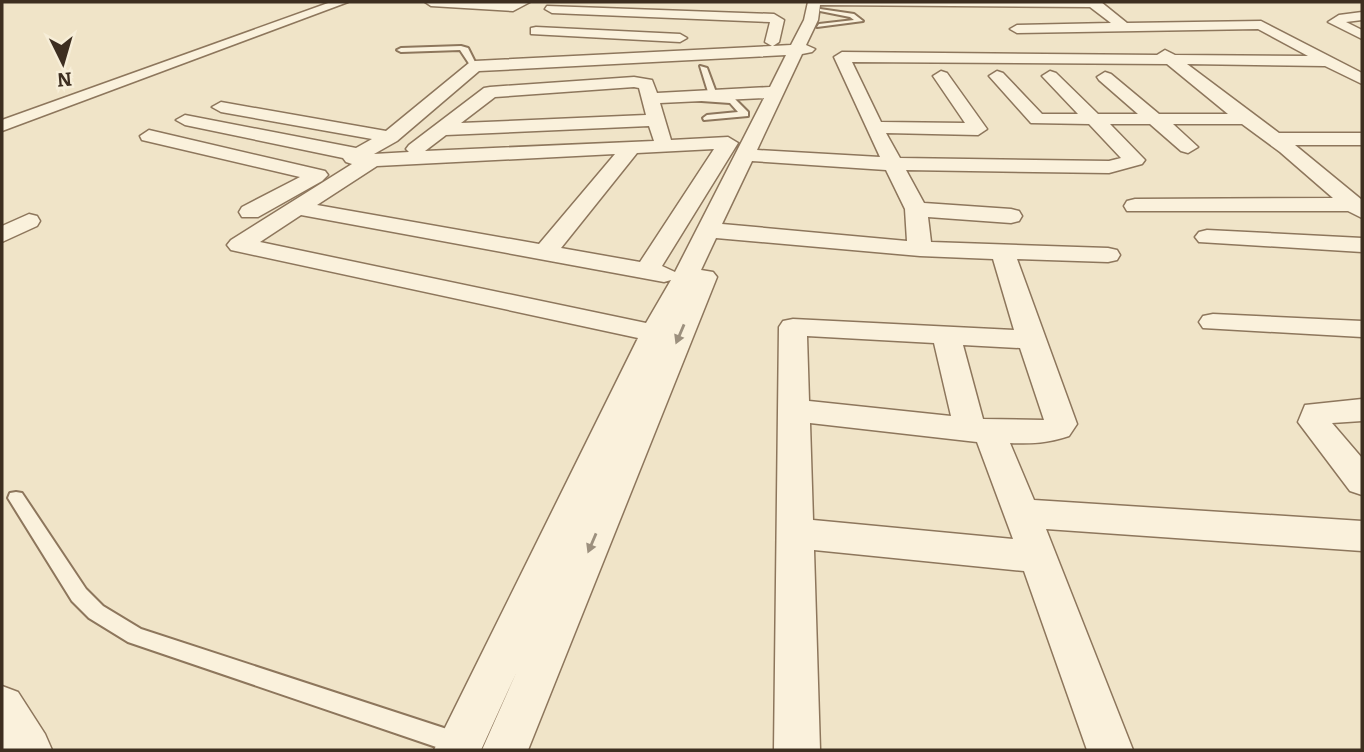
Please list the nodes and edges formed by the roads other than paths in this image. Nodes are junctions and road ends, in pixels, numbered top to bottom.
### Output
1 (342, 2) edge
2 (431, 2) edge
3 (524, 2) edge
4 (623, 2) edge
5 (1035, 3) edge
6 (692, 6) edge
7 (552, 9) dead end
8 (1362, 9) edge
9 (610, 11) junction
10 (1327, 11) dead end
11 (1362, 16) edge
12 (1210, 25) junction
13 (1172, 26) junction
14 (1127, 27) junction
15 (814, 28) edge
16 (1066, 28) junction
17 (1017, 29) dead end
18 (536, 31) dead end
19 (590, 34) junction
20 (1039, 34) dead end
21 (613, 35) junction
22 (1362, 35) edge
23 (670, 37) junction
24 (772, 42) junction
25 (401, 50) dead end
26 (959, 57) junction
27 (1016, 57) junction
28 (1060, 58) junction
29 (601, 59) junction
30 (1218, 60) junction
31 (1266, 60) junction
32 (1330, 61) junction
33 (475, 66) junction
34 (703, 68) dead end
35 (1169, 68) junction
36 (849, 76) junction
37 (876, 76) dead end
38 (964, 76) dead end
39 (997, 76) junction
40 (1023, 76) dead end
41 (1050, 76) junction
42 (1088, 76) junction
43 (1130, 77) dead end
44 (1362, 79) edge
45 (713, 95) junction
46 (685, 96) junction
47 (650, 98) junction
48 (759, 104) junction
49 (221, 107) dead end
50 (707, 118) dead end
51 (1094, 119) junction
52 (1155, 119) junction
53 (185, 120) dead end
54 (656, 120) junction
55 (1245, 120) junction
56 (2, 126) edge
57 (874, 127) junction
58 (440, 130) junction
59 (149, 136) dead end
60 (390, 136) junction
61 (662, 139) junction
62 (1274, 139) junction
63 (1362, 139) edge
64 (755, 146) junction
65 (1188, 147) dead end
66 (631, 148) junction
67 (359, 155) junction
68 (892, 164) junction
69 (318, 175) junction
70 (1135, 206) dead end
71 (299, 208) junction
72 (916, 208) junction
73 (1358, 208) edge
74 (250, 212) dead end
75 (1012, 216) dead end
76 (29, 221) dead end
77 (2, 236) edge
78 (1207, 237) dead end
79 (1362, 245) edge
80 (702, 248) junction
81 (920, 249) junction
82 (545, 253) junction
83 (1003, 253) junction
84 (1108, 256) dead end
85 (647, 271) junction
86 (1213, 321) dead end
87 (1362, 328) edge
88 (654, 333) junction
89 (947, 337) junction
90 (1031, 340) junction
91 (794, 410) junction
92 (1362, 410) edge
93 (979, 430) junction
94 (1362, 482) edge
95 (16, 498) dead end
96 (1022, 513) junction
97 (796, 533) junction
98 (1362, 536) edge
99 (1038, 557) junction
100 (2, 708) edge
101 (458, 747) edge
102 (29, 750) edge
103 (505, 750) edge
104 (797, 750) edge
105 (1110, 750) edge

1 - 56 street
2 - 3 street
4 - 6 street
5 - 14 street
5 - 15 street
5 - 16 street
6 - 9 street
6 - 15 street
6 - 23 street
6 - 24 street
7 - 9 street
8 - 10 street
9 - 19 street
11 - 22 street
12 - 13 street
12 - 31 street
12 - 32 street
13 - 14 street
13 - 30 street
14 - 16 street
14 - 35 street
15 - 15 lane
15 - 24 street
15 - 26 street
15 - 29 street
15 - 36 street
15 - 48 street
15 - 64 street
16 - 17 street
18 - 19 street
19 - 21 street
20 - 28 street
21 - 23 street
21 - 29 street
23 - 24 street
25 - 33 lane
26 - 27 street
26 - 39 street
27 - 28 street
27 - 41 street
28 - 35 street
28 - 42 street
29 - 33 street
30 - 31 street
30 - 35 street
31 - 32 street
32 - 44 street
33 - 60 street
34 - 45 lane
35 - 55 street
36 - 37 street
36 - 57 street
38 - 57 street
39 - 40 street
39 - 51 street
41 - 42 street
41 - 51 street
42 - 43 street
42 - 52 street
45 - 46 street
45 - 48 street
46 - 47 street
46 - 48 lane
47 - 54 street
47 - 58 street
48 - 50 lane
48 - 64 street
49 - 60 street
51 - 52 street
51 - 68 street
52 - 55 street
52 - 65 street
53 - 67 street
54 - 58 street
54 - 61 street
55 - 62 street
57 - 68 street
58 - 61 street
59 - 69 street
60 - 67 street
61 - 64 street
62 - 63 street
62 - 73 street
64 - 68 street
64 - 80 street
66 - 71 street
66 - 82 street
66 - 85 street
67 - 69 street
68 - 72 street
69 - 74 street
70 - 73 street
71 - 82 street
71 - 88 street
72 - 75 street
72 - 81 street
76 - 77 street
78 - 79 street
80 - 81 street
80 - 85 street
80 - 88 street
80 -> 103 street
81 - 83 street
82 - 85 street
83 - 84 street
83 - 90 street
86 - 87 street
88 - 101 street
89 - 90 street
89 - 91 street
89 - 93 street
90 - 93 street
91 - 93 street
91 - 97 street
92 - 94 street
93 - 96 street
95 - 101 lane
96 - 98 street
96 - 99 street
97 - 99 street
97 - 104 street
99 - 105 street
100 - 102 street

